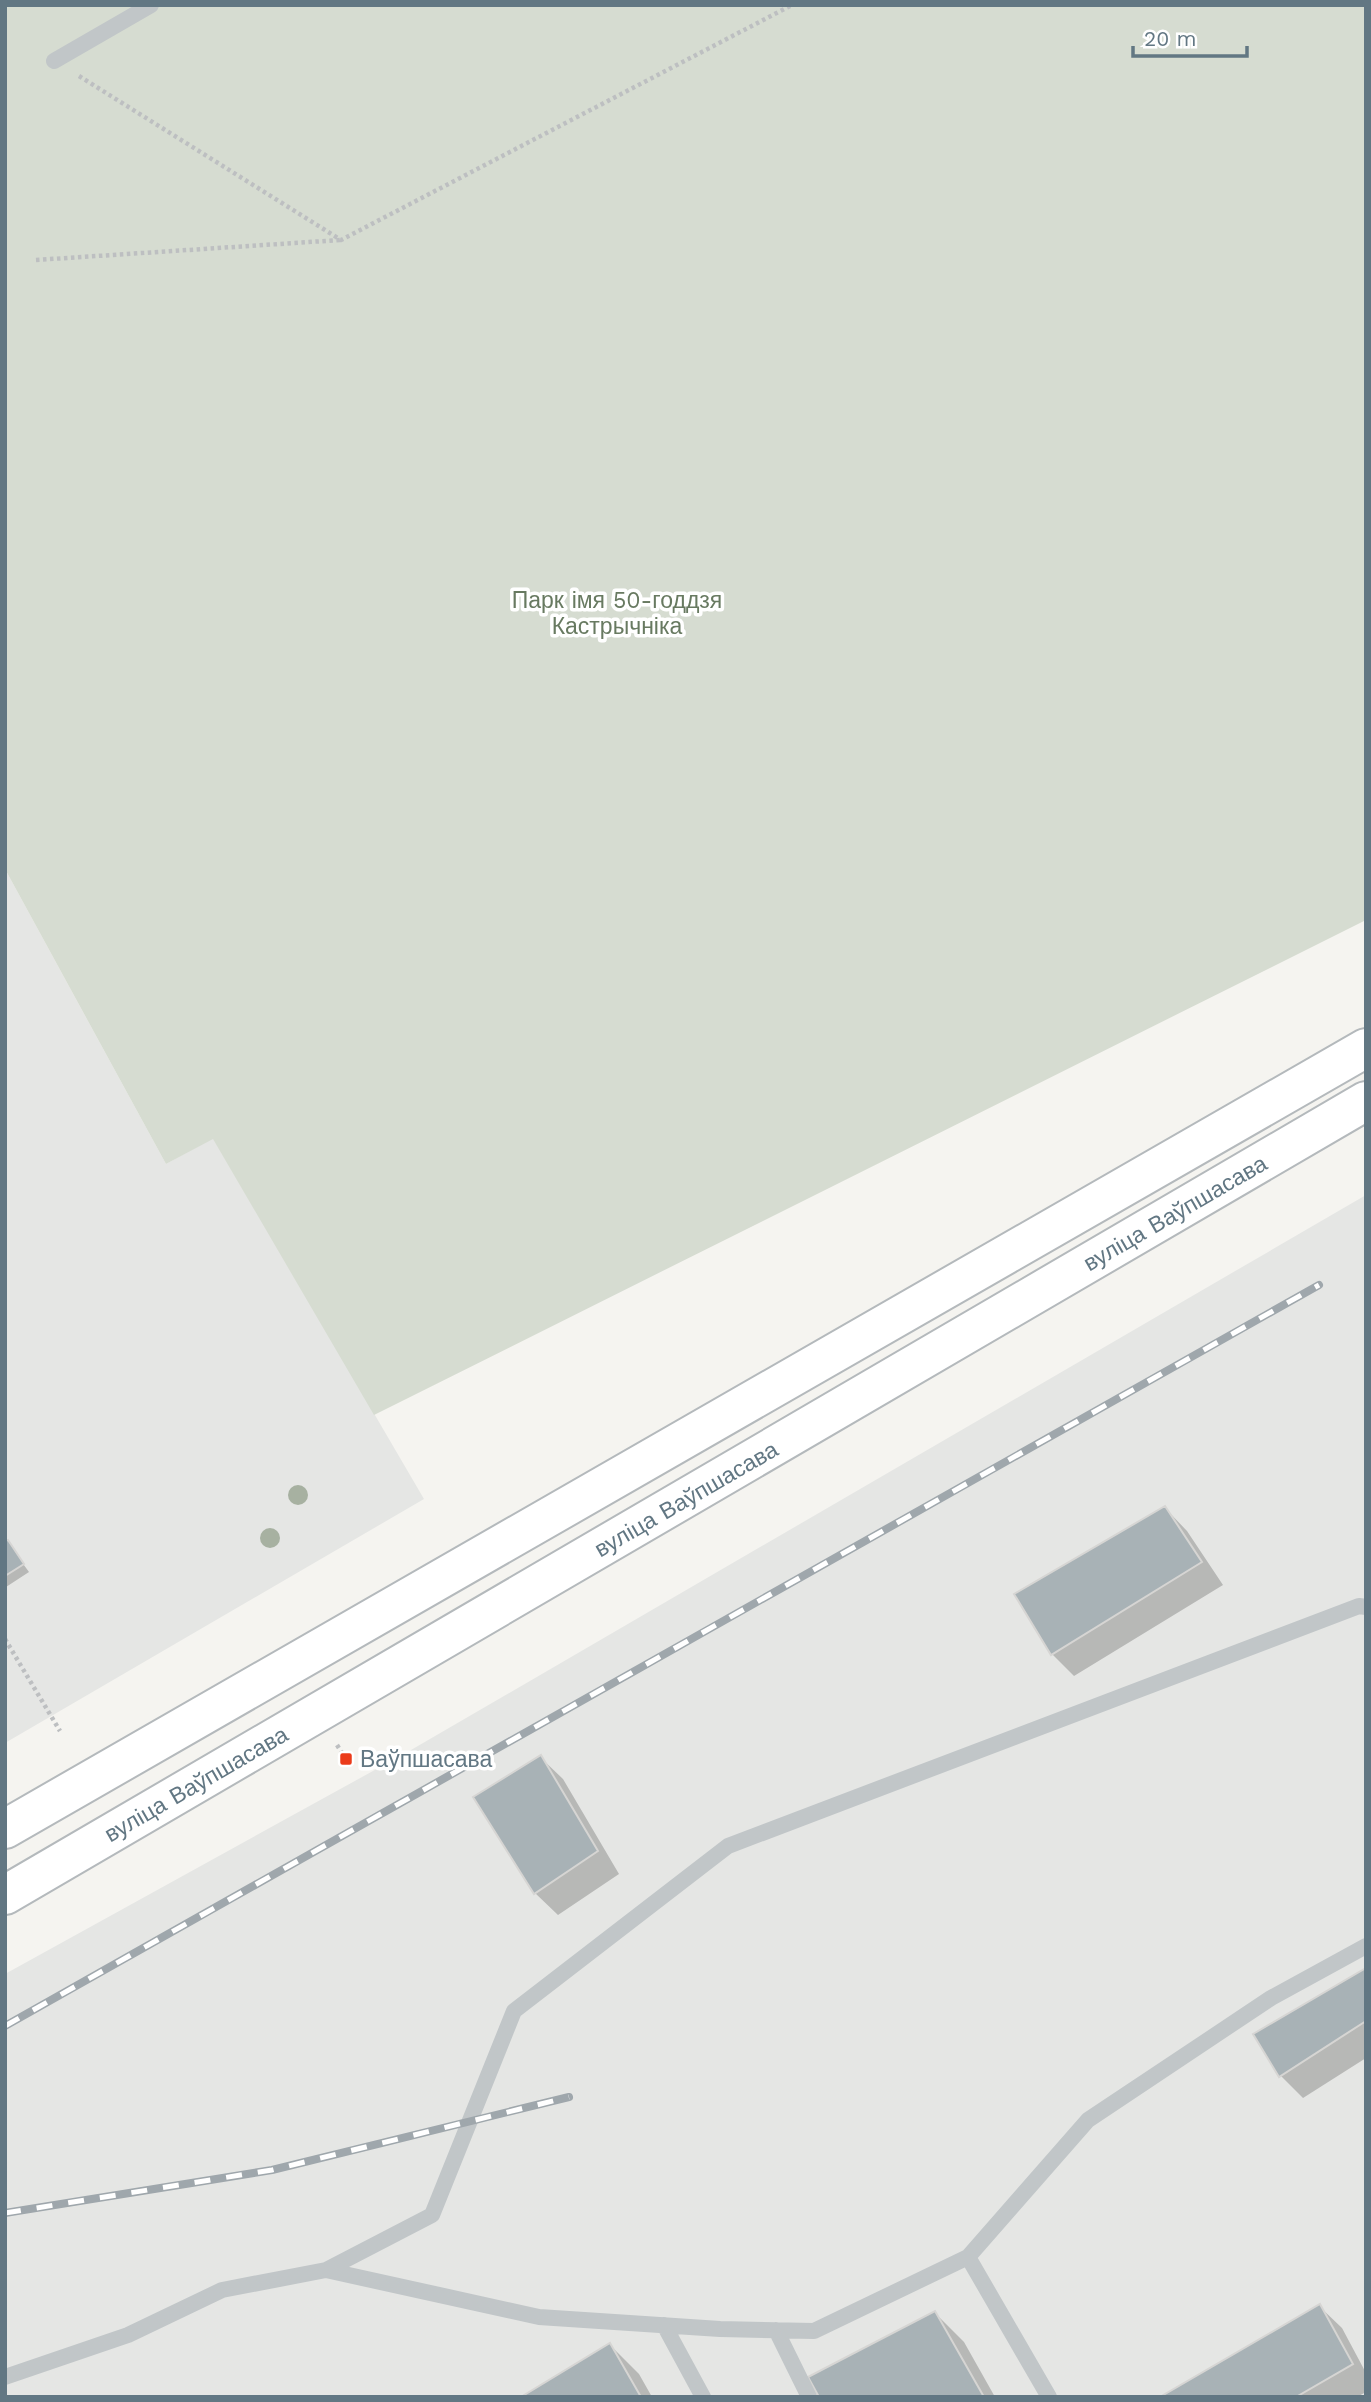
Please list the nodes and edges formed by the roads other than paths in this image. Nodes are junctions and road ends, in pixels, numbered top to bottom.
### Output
1 (151, 5) edge
2 (54, 61) road end
3 (1366, 1048) edge
4 (1366, 1101) edge
5 (1366, 1607) edge
6 (5, 1829) edge
7 (5, 1895) edge
8 (1366, 1946) edge
9 (968, 2257) junction
10 (326, 2270) junction
11 (664, 2325) junction
12 (776, 2330) junction
13 (5, 2377) edge
14 (703, 2397) edge
15 (809, 2397) edge
16 (1049, 2397) edge

1 - 2 lane
3 - 6 main road
4 - 7 main road, вуліца Ваўпшасава
5 - 10 lane
8 - 9 lane
9 - 12 lane
9 - 16 lane
10 - 11 lane
10 - 13 lane
11 - 12 lane
11 - 14 lane
12 - 15 lane

